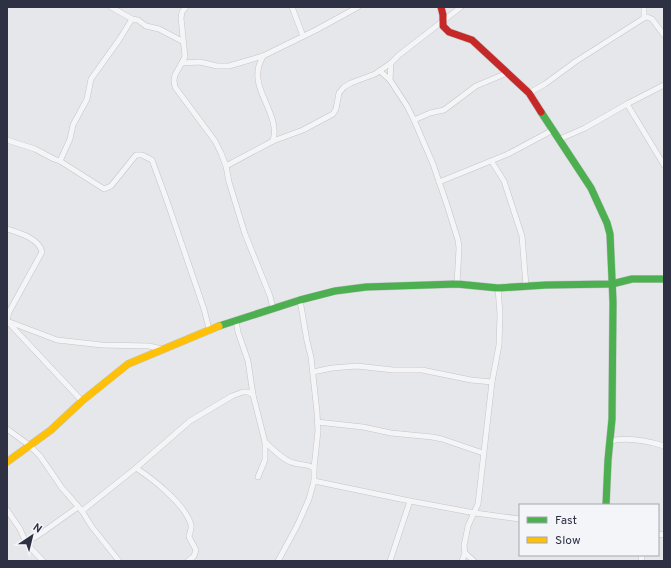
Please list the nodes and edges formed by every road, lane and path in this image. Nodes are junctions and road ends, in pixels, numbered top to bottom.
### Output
1 (111, 7) edge
2 (186, 7) edge
3 (292, 7) edge
4 (358, 7) edge
5 (441, 7) edge
6 (461, 7) edge
7 (644, 7) edge
8 (644, 18) junction
9 (132, 19) junction
10 (442, 22) junction
11 (664, 35) edge
12 (303, 36) junction
13 (182, 41) junction
14 (263, 56) junction
15 (182, 62) junction
16 (391, 63) junction
17 (380, 71) junction
18 (507, 73) junction
19 (390, 80) junction
20 (664, 85) edge
21 (529, 93) junction
22 (627, 104) junction
23 (414, 120) junction
24 (553, 130) junction
25 (560, 139) junction
26 (7, 140) edge
27 (273, 141) junction
28 (60, 161) junction
29 (492, 162) junction
30 (226, 166) junction
31 (664, 166) edge
32 (439, 182) junction
33 (7, 229) edge
34 (664, 279) edge
35 (457, 284) junction
36 (612, 284) junction
37 (526, 286) junction
38 (498, 288) junction
39 (300, 300) junction
40 (273, 308) junction
41 (7, 320) edge
42 (236, 321) junction
43 (209, 329) junction
44 (162, 349) junction
45 (313, 372) junction
46 (492, 382) junction
47 (253, 395) junction
48 (82, 401) junction
49 (317, 422) junction
50 (7, 429) edge
51 (610, 441) junction
52 (265, 442) junction
53 (29, 445) junction
54 (664, 446) edge
55 (483, 453) junction
56 (7, 462) edge
57 (136, 468) junction
58 (314, 468) junction
59 (258, 477) dead end
60 (314, 481) junction
61 (410, 501) junction
62 (606, 504) edge
63 (80, 509) junction
64 (7, 510) edge
65 (475, 513) junction
66 (519, 519) edge
67 (26, 543) junction
68 (465, 553) junction
69 (43, 561) edge
70 (120, 561) edge
71 (188, 561) edge
72 (278, 561) edge
73 (390, 561) edge
74 (462, 561) edge
75 (474, 561) edge

1 - 9 street
2 - 13 street
3 - 12 street
4 - 12 street
5 - 10 main road
6 - 10 street
7 - 8 street
8 - 11 street
8 - 21 street
9 - 13 street
9 - 28 street
10 - 16 street
10 - 18 main road
12 - 14 street
13 - 15 street
14 - 15 street
14 - 27 street
15 - 30 street
16 - 17 street
16 - 19 street
17 - 19 street
17 - 27 street
18 - 21 main road
18 - 23 street
19 - 23 street
20 - 22 street
21 - 24 main road
22 - 25 street
22 - 31 street
23 - 32 street
24 - 25 main road
24 - 29 street
25 - 36 main road
26 - 28 street
27 - 30 street
28 - 43 street
29 - 32 street
29 - 37 street
30 - 40 street
32 - 35 street
33 - 41 street
34 - 36 main road
35 - 38 main road
35 - 39 main road
36 - 37 main road
36 - 51 main road
37 - 38 main road
38 - 46 street
39 - 40 main road
39 - 45 street
40 - 42 main road
41 - 44 street
41 - 48 street
42 - 43 main road
42 - 47 street
43 - 44 main road
44 - 48 main road
45 - 46 street
45 - 49 street
46 - 55 street
47 - 52 street
47 - 57 street
48 - 53 main road
49 - 55 street
49 - 58 street
50 - 53 street
51 - 54 street
51 - 62 main road
52 - 58 street
52 - 59 street
53 - 56 main road
53 - 63 street
55 - 65 street
57 - 63 street
57 - 71 street
58 - 60 street
60 - 61 street
60 - 72 street
61 - 65 street
61 - 73 street
63 - 67 street
63 - 70 street
64 - 67 street
65 - 66 street
65 - 68 street
67 - 69 street
68 - 74 street
68 - 75 street

